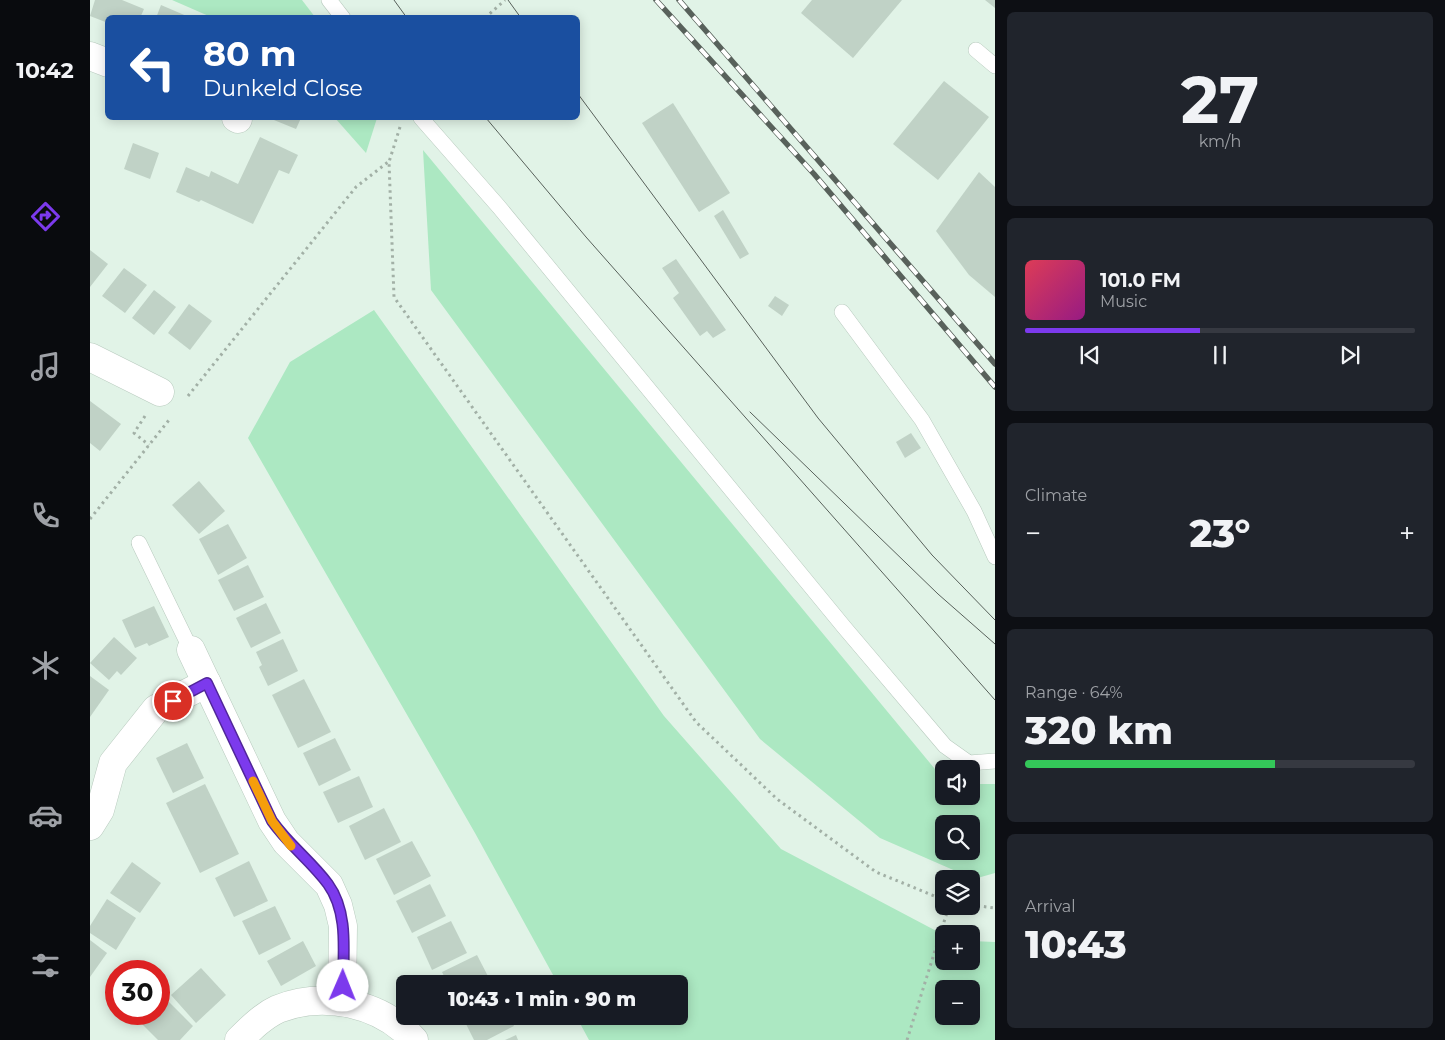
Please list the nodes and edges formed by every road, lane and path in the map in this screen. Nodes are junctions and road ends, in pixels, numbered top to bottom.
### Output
1 (329, 0) edge
2 (506, 0) edge
3 (341, 15) edge
4 (488, 15) edge
5 (976, 50) dead end
6 (90, 56) edge
7 (105, 62) edge
8 (995, 66) edge
9 (401, 120) edge
10 (423, 120) edge
11 (389, 162) junction
12 (842, 312) dead end
13 (90, 357) edge
14 (186, 399) dead end
15 (166, 403) junction
16 (149, 445) junction
17 (90, 519) edge
18 (139, 543) dead end
19 (995, 556) edge
20 (191, 650) joint
21 (207, 683) junction
22 (995, 761) edge
23 (90, 826) edge
24 (935, 896) edge
25 (980, 906) edge
26 (995, 908) edge
27 (946, 915) edge
28 (342, 1002) junction
29 (239, 1040) edge
30 (414, 1040) edge
31 (907, 1040) edge

1 - 3 lane
2 - 4 path
5 - 8 lane
6 - 7 street
9 - 11 path
10 - 22 lane
11 - 14 path
11 - 24 path
12 - 19 lane
13 - 15 street
15 - 16 path
15 - 16 path
16 - 17 path
18 - 20 lane
20 - 21 street
21 - 23 street
21 - 28 street
25 - 26 path
27 - 31 path
28 - 29 street
28 - 30 street

